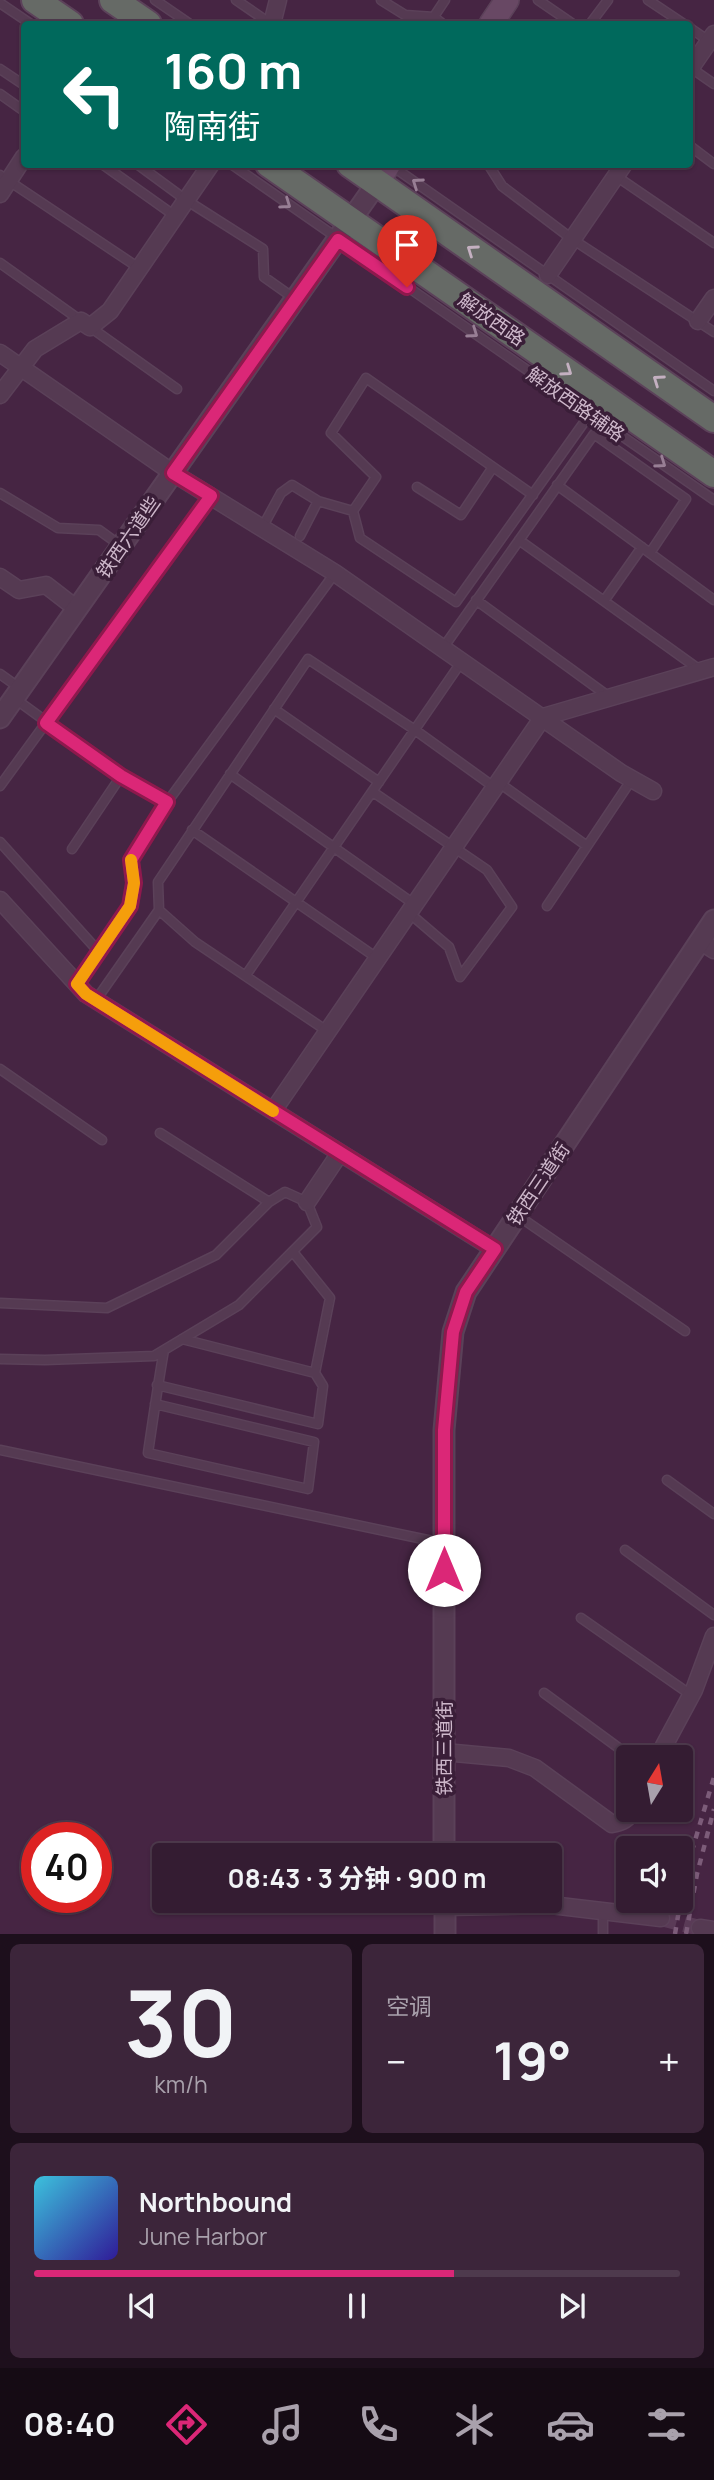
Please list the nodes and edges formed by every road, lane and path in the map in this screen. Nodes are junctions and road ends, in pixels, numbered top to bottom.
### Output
1 (35, 0) edge
2 (113, 0) edge
3 (155, 0) edge
4 (236, 0) edge
5 (278, 0) edge
6 (381, 0) edge
7 (445, 0) edge
8 (508, 0) edge
9 (537, 0) edge
10 (608, 0) edge
11 (648, 0) edge
12 (0, 3) edge
13 (27, 21) edge
14 (66, 21) edge
15 (144, 21) edge
16 (186, 21) edge
17 (267, 21) edge
18 (272, 21) edge
19 (431, 21) edge
20 (493, 21) edge
21 (568, 21) edge
22 (592, 21) edge
23 (680, 21) edge
24 (693, 29) edge
25 (711, 37) edge
26 (693, 64) edge
27 (0, 69) edge
28 (693, 71) edge
29 (21, 83) edge
30 (714, 84) edge
31 (0, 94) edge
32 (21, 109) edge
33 (693, 148) edge
34 (21, 161) edge
35 (714, 164) edge
36 (108, 168) edge
37 (143, 168) edge
38 (208, 168) edge
39 (238, 168) edge
40 (273, 168) edge
41 (491, 168) edge
42 (620, 170) edge
43 (385, 171) edge
44 (3, 184) edge
45 (187, 200) junction
46 (175, 216) junction
47 (344, 231) junction
48 (572, 239) junction
49 (714, 243) edge
50 (0, 263) edge
51 (139, 268) junction
52 (548, 275) junction
53 (714, 298) edge
54 (295, 300) junction
55 (698, 321) junction
56 (85, 324) junction
57 (714, 332) edge
58 (0, 353) edge
59 (21, 367) junction
60 (177, 388) dead end
61 (714, 391) edge
62 (0, 394) edge
63 (590, 414) junction
64 (714, 419) edge
65 (493, 467) junction
66 (173, 473) junction
67 (714, 474) edge
68 (557, 485) junction
69 (417, 487) dead end
70 (0, 493) edge
71 (533, 495) junction
72 (211, 496) junction
73 (714, 499) edge
74 (318, 501) junction
75 (353, 511) junction
76 (262, 528) junction
77 (300, 536) dead end
78 (519, 540) junction
79 (121, 546) junction
80 (642, 547) junction
81 (650, 553) junction
82 (335, 573) junction
83 (0, 578) edge
84 (476, 600) junction
85 (714, 600) edge
86 (604, 601) junction
87 (77, 609) junction
88 (443, 648) junction
89 (462, 661) junction
90 (708, 670) edge
91 (0, 674) edge
92 (17, 694) junction
93 (610, 698) junction
94 (274, 709) junction
95 (543, 717) junction
96 (0, 718) edge
97 (46, 723) junction
98 (415, 730) junction
99 (230, 774) junction
100 (121, 776) junction
101 (632, 779) junction
102 (379, 782) junction
103 (496, 784) junction
104 (0, 786) edge
105 (653, 791) dead end
106 (373, 792) junction
107 (167, 802) junction
108 (192, 830) junction
109 (0, 842) edge
110 (454, 846) junction
111 (587, 846) junction
112 (334, 848) junction
113 (72, 849) dead end
114 (0, 900) edge
115 (297, 903) junction
116 (547, 906) dead end
117 (411, 908) junction
118 (159, 910) junction
119 (714, 920) edge
120 (707, 946) edge
121 (99, 952) junction
122 (377, 958) junction
123 (246, 975) junction
124 (77, 984) junction
125 (96, 1000) junction
126 (327, 1031) junction
127 (0, 1069) edge
128 (273, 1111) junction
129 (160, 1133) dead end
130 (102, 1140) dead end
131 (340, 1153) junction
132 (269, 1202) junction
133 (307, 1202) junction
134 (517, 1215) junction
135 (495, 1249) junction
136 (293, 1252) junction
137 (0, 1303) edge
138 (685, 1332) dead end
139 (182, 1339) junction
140 (164, 1350) junction
141 (0, 1359) edge
142 (315, 1373) junction
143 (157, 1385) junction
144 (155, 1404) junction
145 (318, 1424) junction
146 (314, 1442) junction
147 (0, 1450) edge
148 (667, 1480) dead end
149 (714, 1514) edge
150 (444, 1543) junction
151 (625, 1550) dead end
152 (714, 1615) edge
153 (581, 1618) dead end
154 (714, 1636) edge
155 (544, 1693) dead end
156 (691, 1695) junction
157 (664, 1745) edge
158 (616, 1746) edge
159 (444, 1752) junction
160 (622, 1822) edge
161 (444, 1843) edge
162 (562, 1906) edge
163 (603, 1911) junction
164 (444, 1913) edge
165 (661, 1918) tunnel mouth
166 (445, 1934) edge
167 (603, 1934) edge

1 - 14 highway
2 - 15 highway
3 - 16 lane
4 - 17 lane
5 - 18 street
6 - 19 lane
7 - 19 lane
8 - 20 main road
9 - 21 lane
10 - 22 lane
11 - 23 lane
12 - 13 lane
24 - 25 lane
25 - 26 street
27 - 29 lane
28 - 30 lane
31 - 32 lane
33 - 35 lane
34 - 44 street
36 - 46 lane
37 - 45 lane
38 - 45 street
39 -> 47 lane, 解放西路辅路
40 - 47 highway, 解放西路
41 - 48 lane
42 - 48 street
42 - 49 lane
43 - 47 street, 铁西六道些
52 -> 43 lane
64 -> 43 highway
44 - 51 lane
45 - 46 street
45 - 54 lane
46 - 51 street
47 - 54 street, 铁西六道些
47 -> 63 lane, 解放西路辅路
47 -> 67 highway, 解放西路
48 - 52 street
48 - 55 lane
50 - 56 lane
51 - 56 street
52 - 61 lane
53 - 55 street
54 - 66 street, 铁西六道些
55 - 57 lane
56 - 59 street
56 - 60 lane
58 - 59 street
59 - 62 street
59 - 66 street
63 - 71 lane
63 -> 73 lane, 解放西路辅路
65 - 69 lane
65 - 71 lane
65 - 75 lane
66 - 72 street
66 - 79 street, 铁西六道些
68 - 78 lane
68 - 80 lane
68 - 81 lane
70 - 79 lane
71 - 75 lane
72 - 76 street
72 - 97 lane
74 - 75 lane
74 - 76 lane
74 - 77 lane
76 - 82 street
78 - 84 lane
78 - 86 lane
79 - 87 street, 铁西六道些
80 - 81 lane
80 - 86 lane
81 - 85 lane
82 - 88 street
82 - 107 lane
83 - 87 street
84 - 88 lane
84 - 93 lane
86 - 90 lane
87 - 92 street, 铁西六道些
88 - 89 street
89 - 95 street
89 - 98 lane
90 - 93 street
91 - 92 lane
92 - 96 street, 铁西六道些
92 - 97 lane
93 - 95 street
94 - 98 lane
94 - 99 lane
94 - 102 lane
95 - 101 street
95 - 103 street
97 - 100 lane
97 - 104 lane
98 - 102 lane
98 - 103 lane
99 - 108 lane
99 - 112 lane
100 - 107 lane
100 - 113 lane
101 - 105 street
101 - 111 lane
102 - 106 lane
103 - 110 street
103 - 111 lane
106 - 110 lane
106 - 112 lane
107 - 121 lane
108 - 115 lane
108 - 118 lane
109 - 121 lane
110 - 117 street
110 - 117 lane
111 - 116 lane
112 - 115 lane
112 - 117 lane
114 - 124 street
115 - 122 lane
115 - 123 lane
117 - 122 street
118 - 123 lane
118 - 125 lane
119 - 120 street, 铁西三道街
120 - 134 street, 铁西三道街
121 - 124 lane
122 - 126 street
123 - 126 lane
124 - 125 street
125 - 128 street
126 - 128 street
127 - 130 lane
128 - 131 street
129 - 132 lane
131 - 133 street
131 - 135 street
132 - 133 lane
132 - 137 lane
133 - 136 lane
134 - 135 street, 铁西三道街
134 - 138 lane
135 - 150 street, 铁西三道街
136 - 139 lane
136 - 142 lane
139 - 140 lane
139 - 142 lane
140 - 141 lane
140 - 143 lane
142 - 145 lane
143 - 144 lane
143 - 145 lane
144 - 146 lane
144 - 146 lane
145 - 146 lane
147 - 150 lane
148 - 149 lane
150 - 159 street, 铁西三道街
151 - 152 lane
153 - 156 lane
154 - 156 street
155 - 158 lane
156 - 157 street
159 - 160 street
159 - 161 street, 铁西三道街
162 - 163 street
163 - 165 street
163 - 167 lane
164 - 166 street

